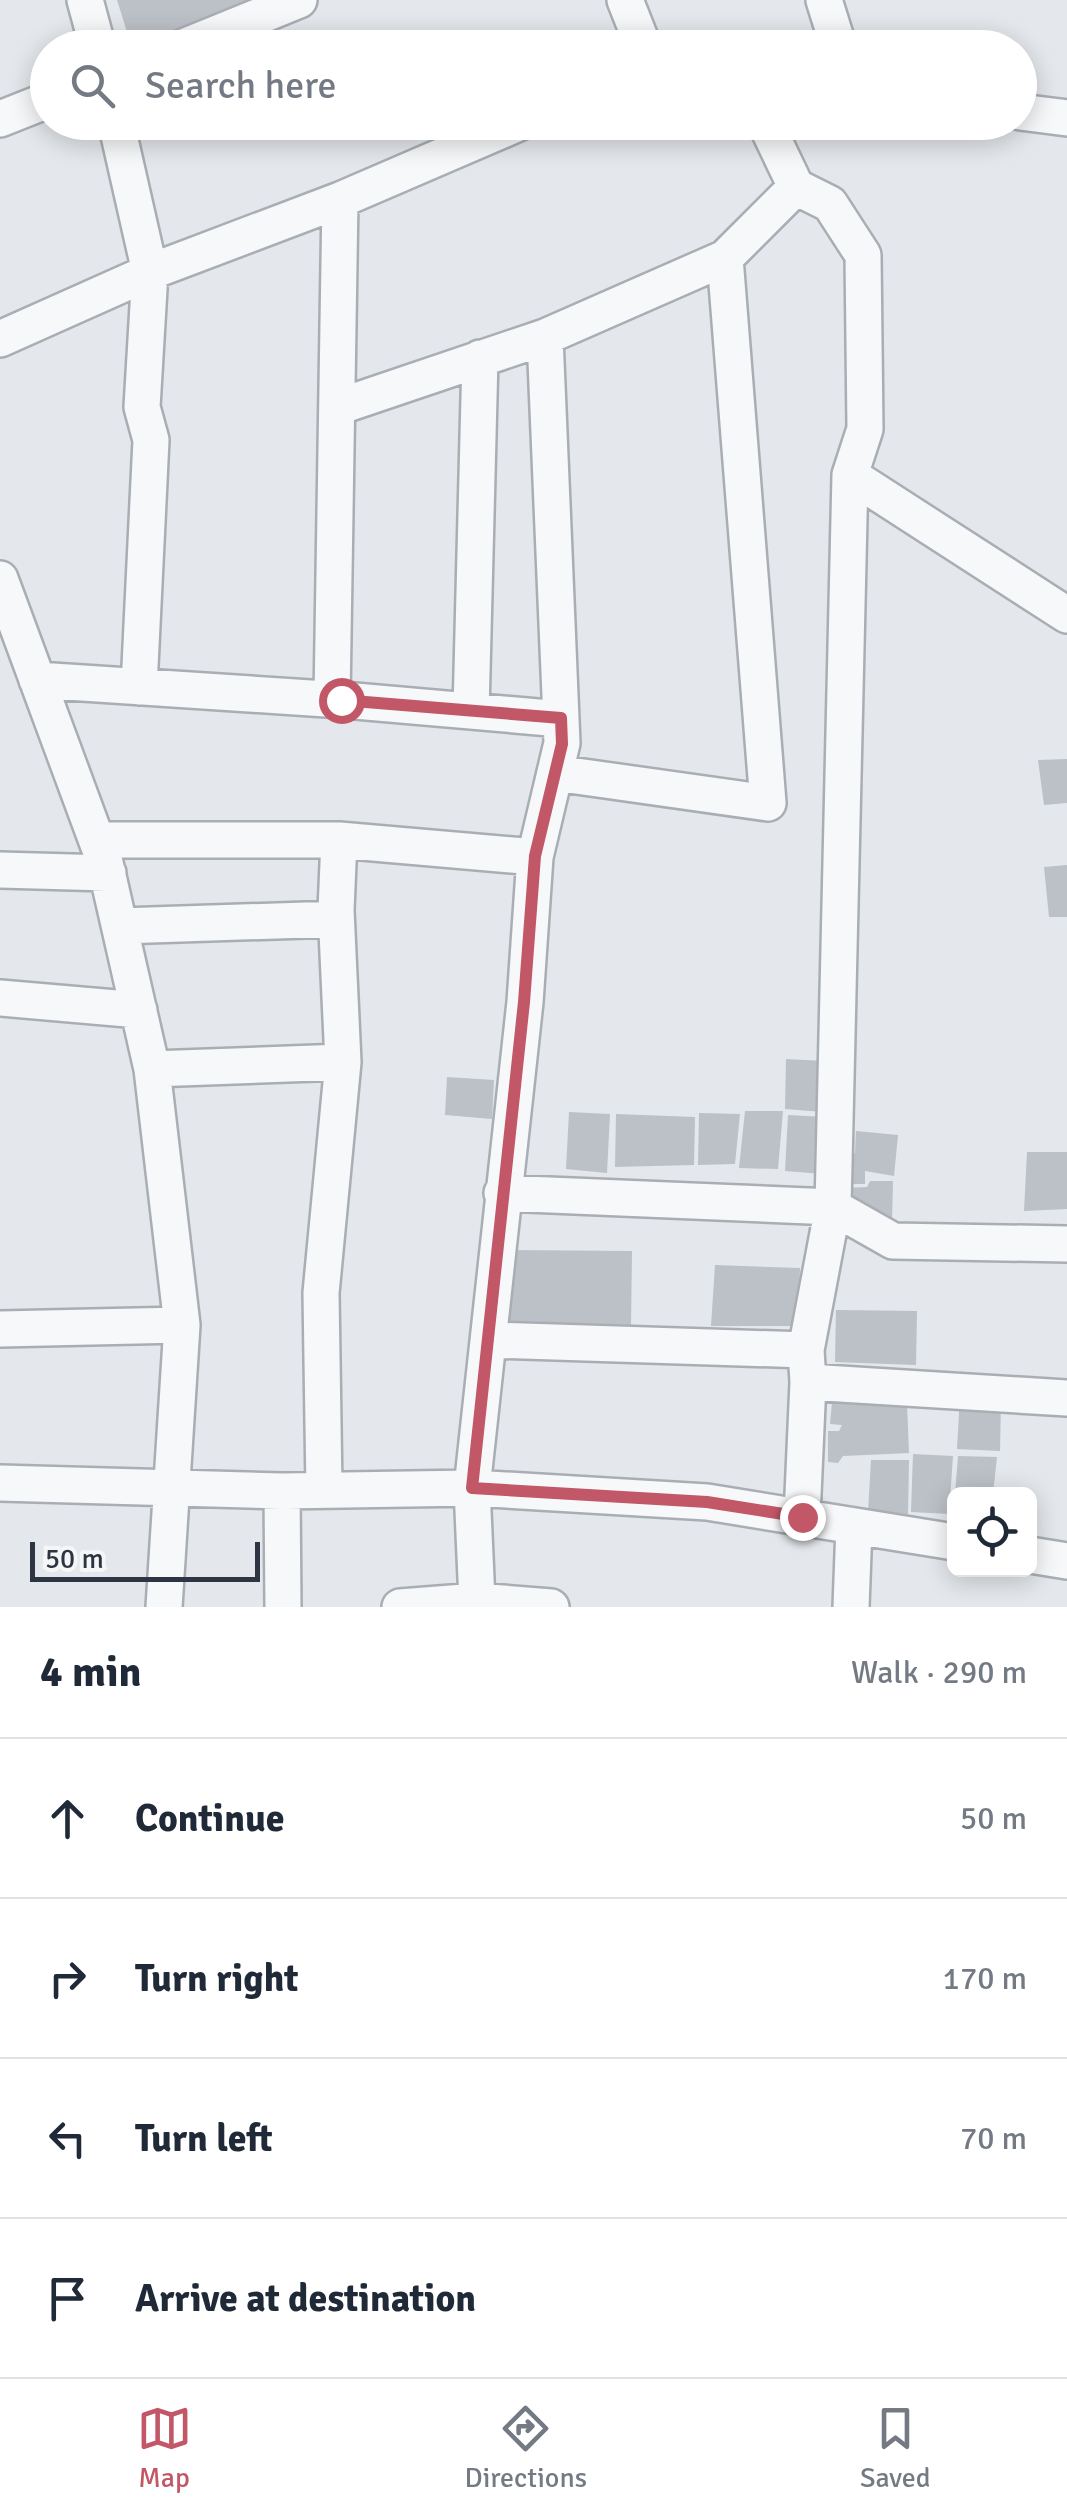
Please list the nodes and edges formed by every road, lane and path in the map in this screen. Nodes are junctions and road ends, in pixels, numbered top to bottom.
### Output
1 (86, 0) edge
2 (624, 0) edge
3 (824, 0) edge
4 (295, 1) edge
5 (94, 30) edge
6 (225, 30) edge
7 (636, 30) edge
8 (833, 30) edge
9 (30, 107) edge
10 (1037, 114) edge
11 (0, 118) edge
12 (1067, 118) edge
13 (120, 140) edge
14 (479, 140) edge
15 (774, 140) edge
16 (796, 187) junction
17 (340, 200) junction
18 (725, 258) junction
19 (150, 272) junction
20 (545, 337) junction
21 (0, 340) edge
22 (480, 358) junction
23 (338, 407) junction
24 (850, 475) junction
25 (0, 580) edge
26 (1067, 615) edge
27 (38, 680) junction
28 (139, 686) junction
29 (341, 700) junction
30 (471, 711) junction
31 (561, 718) junction
32 (555, 773) junction
33 (339, 840) junction
34 (102, 856) junction
35 (535, 856) junction
36 (0, 870) edge
37 (336, 919) junction
38 (120, 926) junction
39 (0, 998) edge
40 (139, 1010) junction
41 (343, 1062) junction
42 (152, 1069) junction
43 (502, 1193) junction
44 (833, 1207) junction
45 (1067, 1244) edge
46 (182, 1325) junction
47 (0, 1330) edge
48 (488, 1340) junction
49 (807, 1366) junction
50 (1067, 1398) edge
51 (0, 1483) edge
52 (170, 1488) junction
53 (472, 1488) junction
54 (324, 1490) junction
55 (282, 1491) junction
56 (802, 1517) junction
57 (854, 1526) junction
58 (947, 1541) edge
59 (1037, 1555) edge
60 (1067, 1561) edge
61 (477, 1604) edge
62 (164, 1607) edge
63 (283, 1607) edge
64 (400, 1607) edge
65 (550, 1607) edge
66 (850, 1607) edge

1 - 5 street
2 - 7 street
3 - 8 street
4 - 6 street
9 - 11 street
10 - 12 street
13 - 19 street
14 - 17 street
15 - 16 street
16 - 18 street
16 - 24 street
17 - 19 street
17 - 23 street
18 - 20 street
18 - 32 street
19 - 21 street
19 - 28 street
20 - 22 street
20 - 31 street
22 - 23 street
22 - 30 street
23 - 29 street
24 - 26 street
24 - 44 street
25 - 27 street
27 - 28 street
27 - 34 street
28 - 29 street
29 - 30 street
30 - 31 street
31 - 32 street
32 - 35 street
33 - 34 street
33 - 35 street
33 - 37 street
34 - 36 street
34 - 38 street
35 - 43 street
37 - 38 street
37 - 41 street
38 - 40 street
39 - 40 street
40 - 42 street
41 - 42 street
41 - 54 street
42 - 46 street
43 - 44 street
43 - 48 street
44 - 45 street
44 - 49 street
46 - 47 street
46 - 52 street
48 - 49 street
48 - 53 street
49 - 50 street
49 - 56 street
51 - 52 street
52 - 55 street
52 - 62 street
53 - 54 street
53 - 56 street
53 - 61 street
54 - 55 street
55 - 63 street
56 - 57 street
57 - 58 street
57 - 66 street
59 - 60 street
61 - 64 street
61 - 65 street

